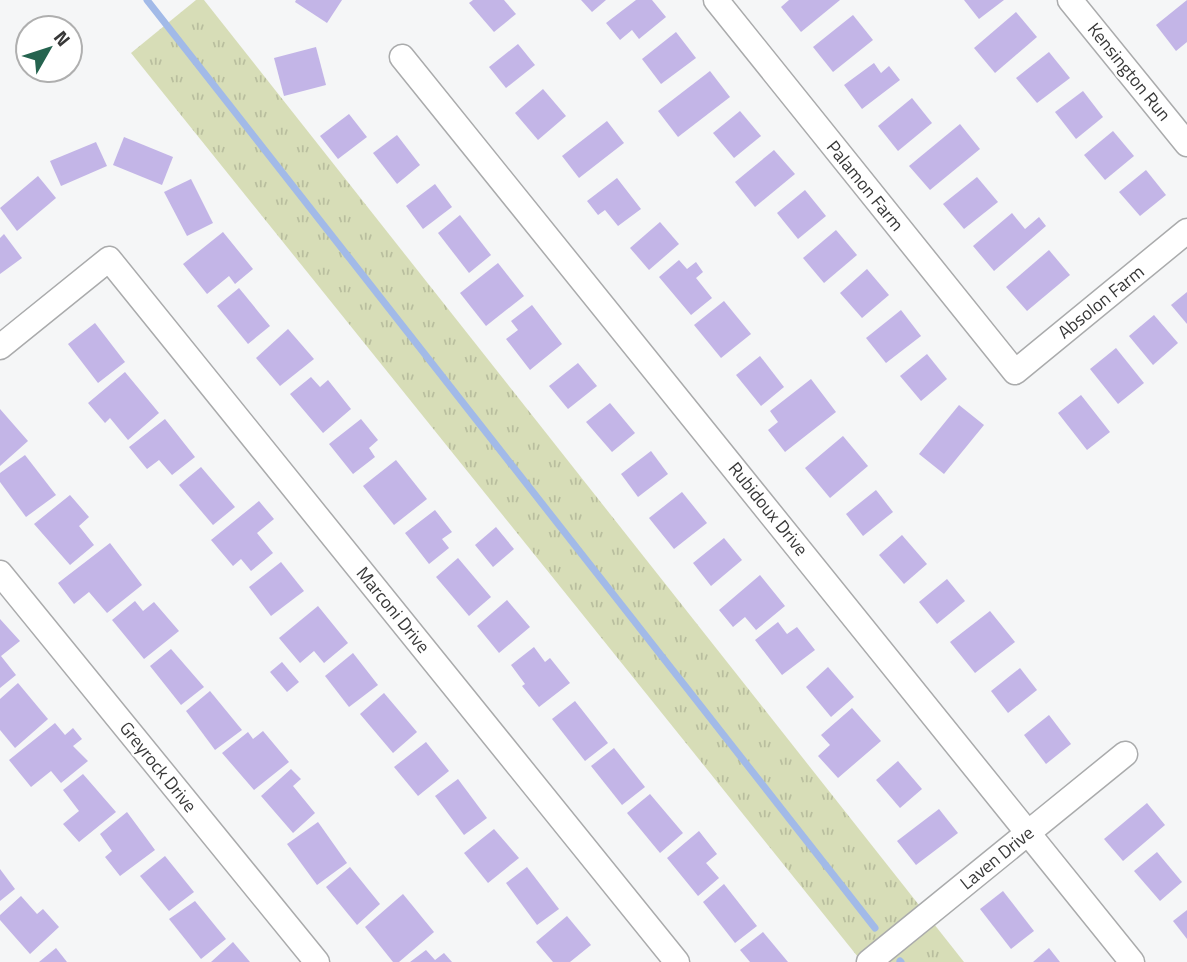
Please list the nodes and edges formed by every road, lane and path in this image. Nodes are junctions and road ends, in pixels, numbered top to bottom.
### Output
1 (716, 0) edge
2 (1070, 0) edge
3 (402, 57) dead end
4 (1187, 144) edge
5 (1187, 231) edge
6 (0, 347) edge
7 (1015, 372) joint
8 (0, 573) edge
9 (1125, 754) dead end
10 (1028, 832) junction
11 (317, 962) edge
12 (677, 962) edge
13 (869, 962) edge
14 (1132, 962) edge

1 - 7 street, Palamon Farm
2 - 4 street, Kensington Run
3 - 10 street, Rubidoux Drive
5 - 7 street, Absolon Farm
6 - 12 street, Marconi Drive
8 - 11 street, Greyrock Drive
9 - 10 street, Laven Drive
10 - 13 street, Laven Drive
10 - 14 street, Rubidoux Drive

